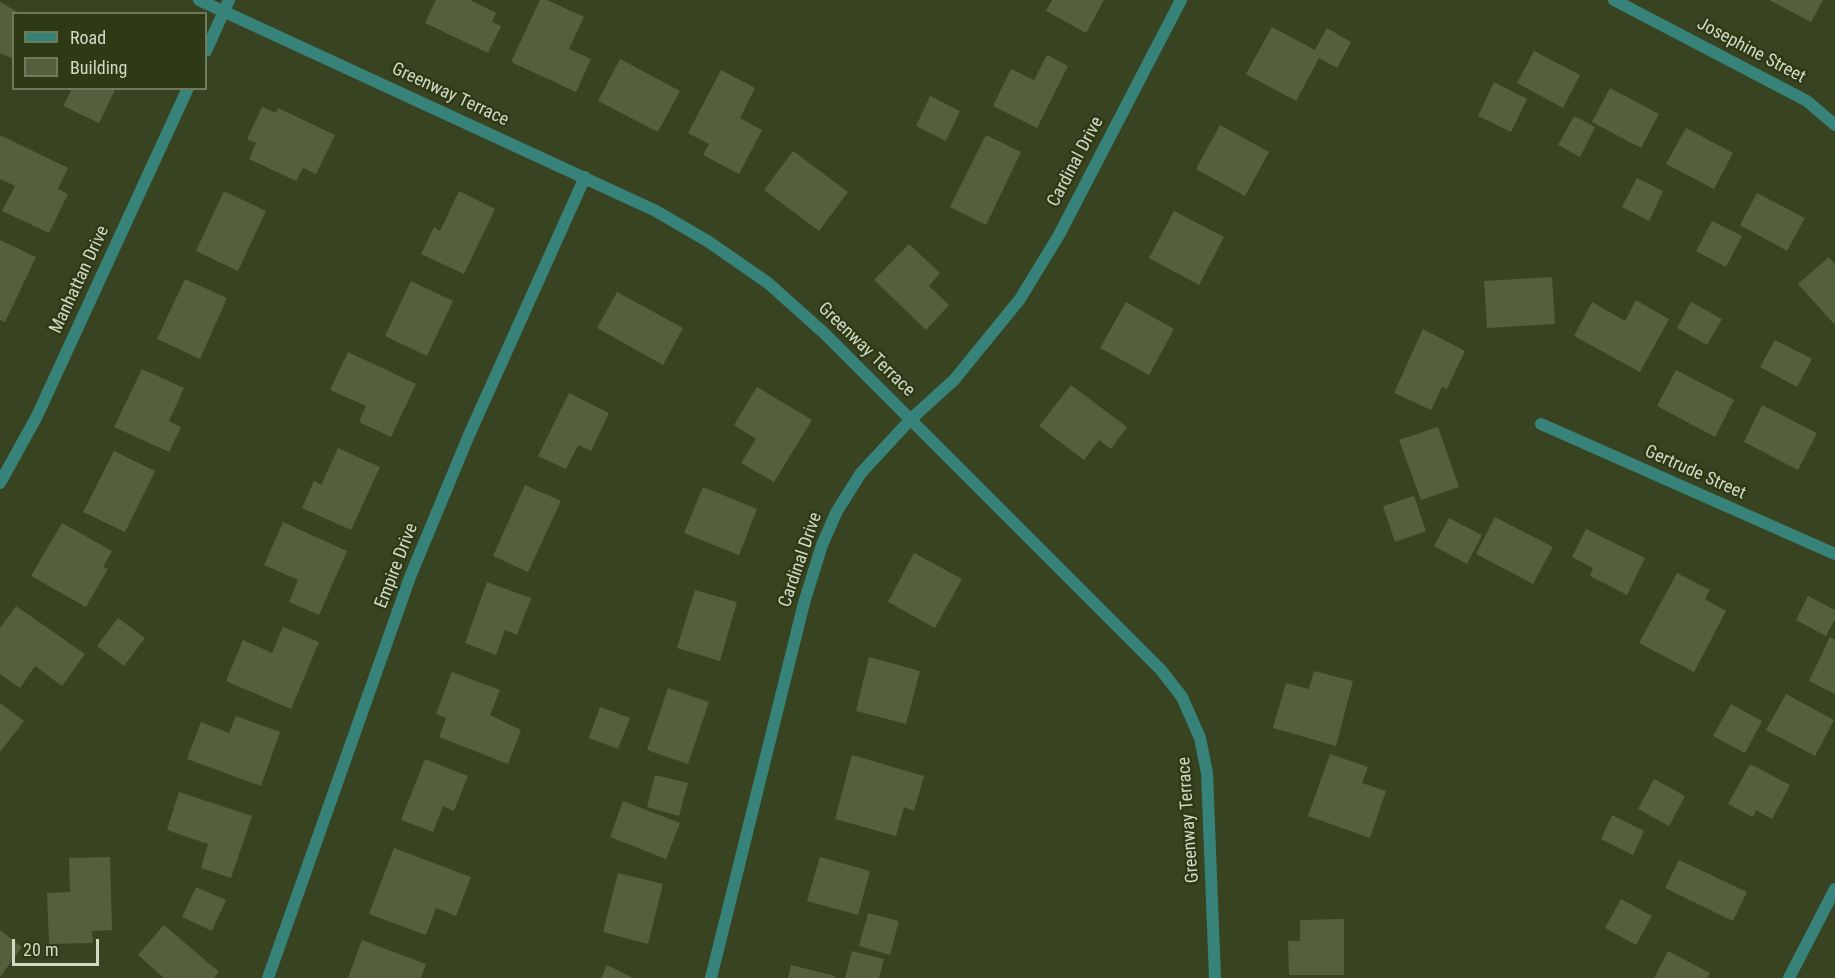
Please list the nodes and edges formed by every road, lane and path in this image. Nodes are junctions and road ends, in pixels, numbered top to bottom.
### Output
1 (199, 0) edge
2 (1181, 0) edge
3 (1614, 0) edge
4 (226, 6) edge
5 (207, 49) edge
6 (187, 90) edge
7 (1835, 125) edge
8 (585, 177) junction
9 (911, 419) junction
10 (1541, 424) dead end
11 (0, 483) edge
12 (1835, 554) edge
13 (1835, 889) edge
14 (268, 978) edge
15 (711, 978) edge
16 (1215, 978) edge
17 (1789, 978) edge

1 - 4 street, Greenway Terrace
2 - 9 street, Cardinal Drive
3 - 7 street, Josephine Street
4 - 5 street
4 - 8 street, Greenway Terrace
6 - 11 street, Manhattan Drive
8 - 9 street, Greenway Terrace
8 - 14 street, Empire Drive
9 - 15 street, Cardinal Drive
9 - 16 street, Greenway Terrace
10 - 12 street, Gertrude Street
13 - 17 street

